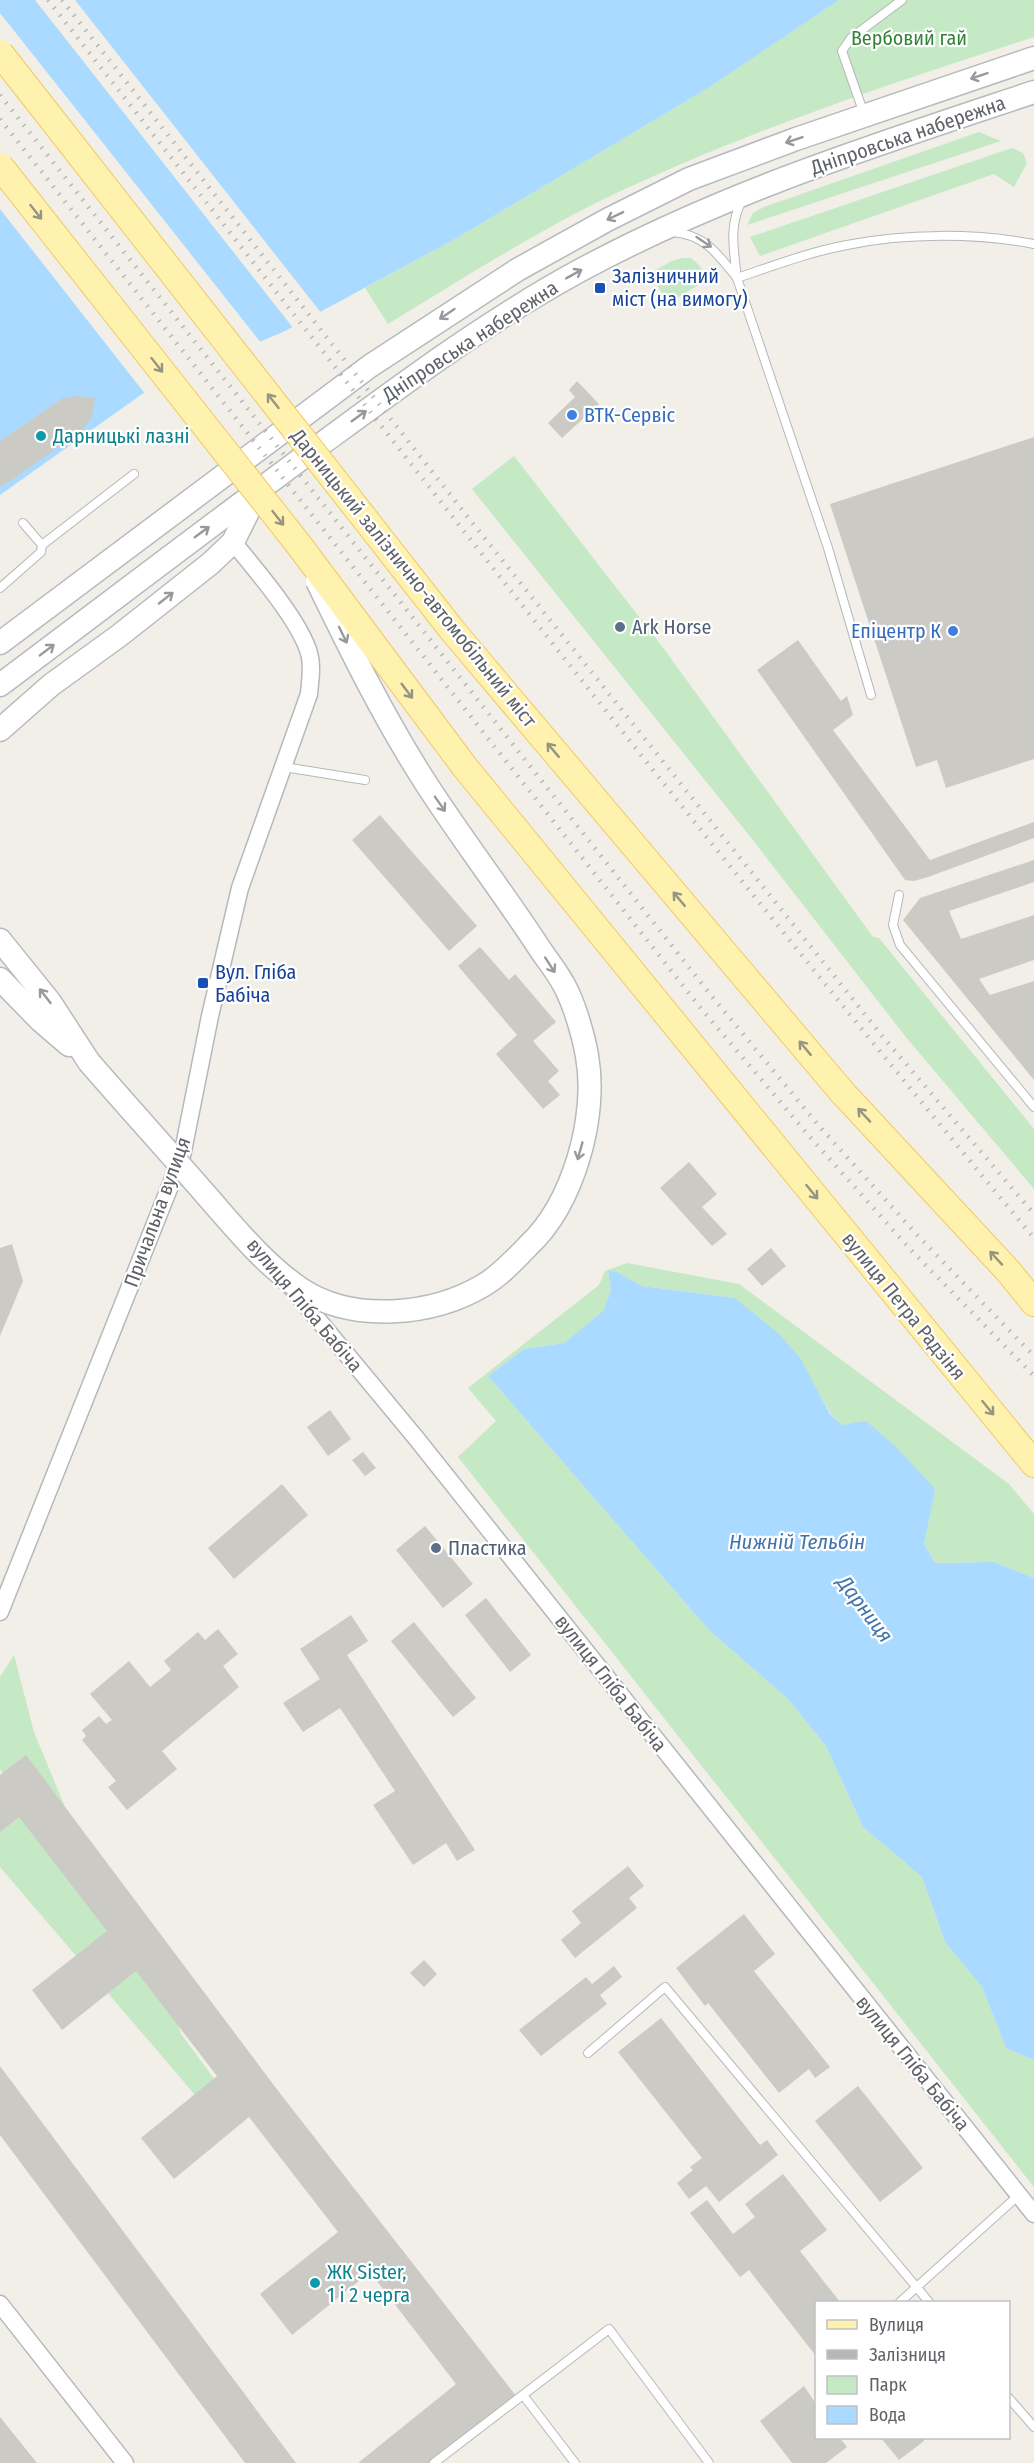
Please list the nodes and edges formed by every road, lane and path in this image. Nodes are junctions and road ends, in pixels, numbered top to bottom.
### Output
1 (902, 0) edge
2 (0, 53) edge
3 (1034, 58) edge
4 (1034, 92) edge
5 (865, 116) junction
6 (0, 166) edge
7 (751, 190) junction
8 (658, 231) junction
9 (1034, 244) edge
10 (737, 278) junction
11 (134, 474) dead end
12 (253, 494) junction
13 (23, 523) dead end
14 (233, 543) junction
15 (42, 545) junction
16 (299, 545) junction
17 (0, 588) edge
18 (0, 643) edge
19 (0, 685) edge
20 (871, 695) dead end
21 (0, 730) edge
22 (284, 767) junction
23 (365, 780) dead end
24 (899, 895) dead end
25 (0, 940) edge
26 (0, 979) edge
27 (89, 1062) junction
28 (1034, 1107) edge
29 (182, 1156) junction
30 (1034, 1303) edge
31 (1034, 1464) edge
32 (0, 1612) edge
33 (588, 2053) dead end
34 (1019, 2195) junction
35 (1034, 2214) edge
36 (917, 2288) junction
37 (901, 2301) edge
38 (928, 2301) edge
39 (0, 2304) edge
40 (523, 2395) junction
41 (1010, 2399) edge
42 (1034, 2427) edge
43 (125, 2463) edge
44 (434, 2463) edge
45 (575, 2463) edge
46 (709, 2463) edge

1 - 5 lane
30 -> 2 main road, Дарницький залізнично-автомобільний міст, bridge
3 -> 5 main road, Дніпровська набережна
4 - 7 main road, Дніпровська набережна
5 -> 18 main road, Дніпровська набережна
6 -> 16 main road, bridge
7 - 8 main road, Дніпровська набережна
7 - 10 lane
8 -> 10 lane
12 -> 8 main road, Дніпровська набережна
9 - 10 lane
10 - 20 lane
11 - 15 lane
12 - 14 main road
19 -> 12 main road, Дніпровська набережна
13 - 15 lane
21 -> 14 main road
14 - 22 street, Причальна вулиця
15 - 17 lane
16 -> 27 main road, bridge
16 -> 31 main road, вулиця Петра Радзіня, bridge
22 - 23 lane
22 - 29 street, Причальна вулиця
24 - 28 lane
27 -> 25 main road
26 - 27 main road
29 - 32 street, Причальна вулиця
29 - 34 street, вулиця Гліба Бабіча
33 - 36 lane
34 - 35 street, вулиця Гліба Бабіча
34 - 36 lane
36 - 37 lane
36 - 38 lane
39 - 43 street
40 - 44 lane
40 - 45 lane
40 - 46 lane
41 - 42 lane

